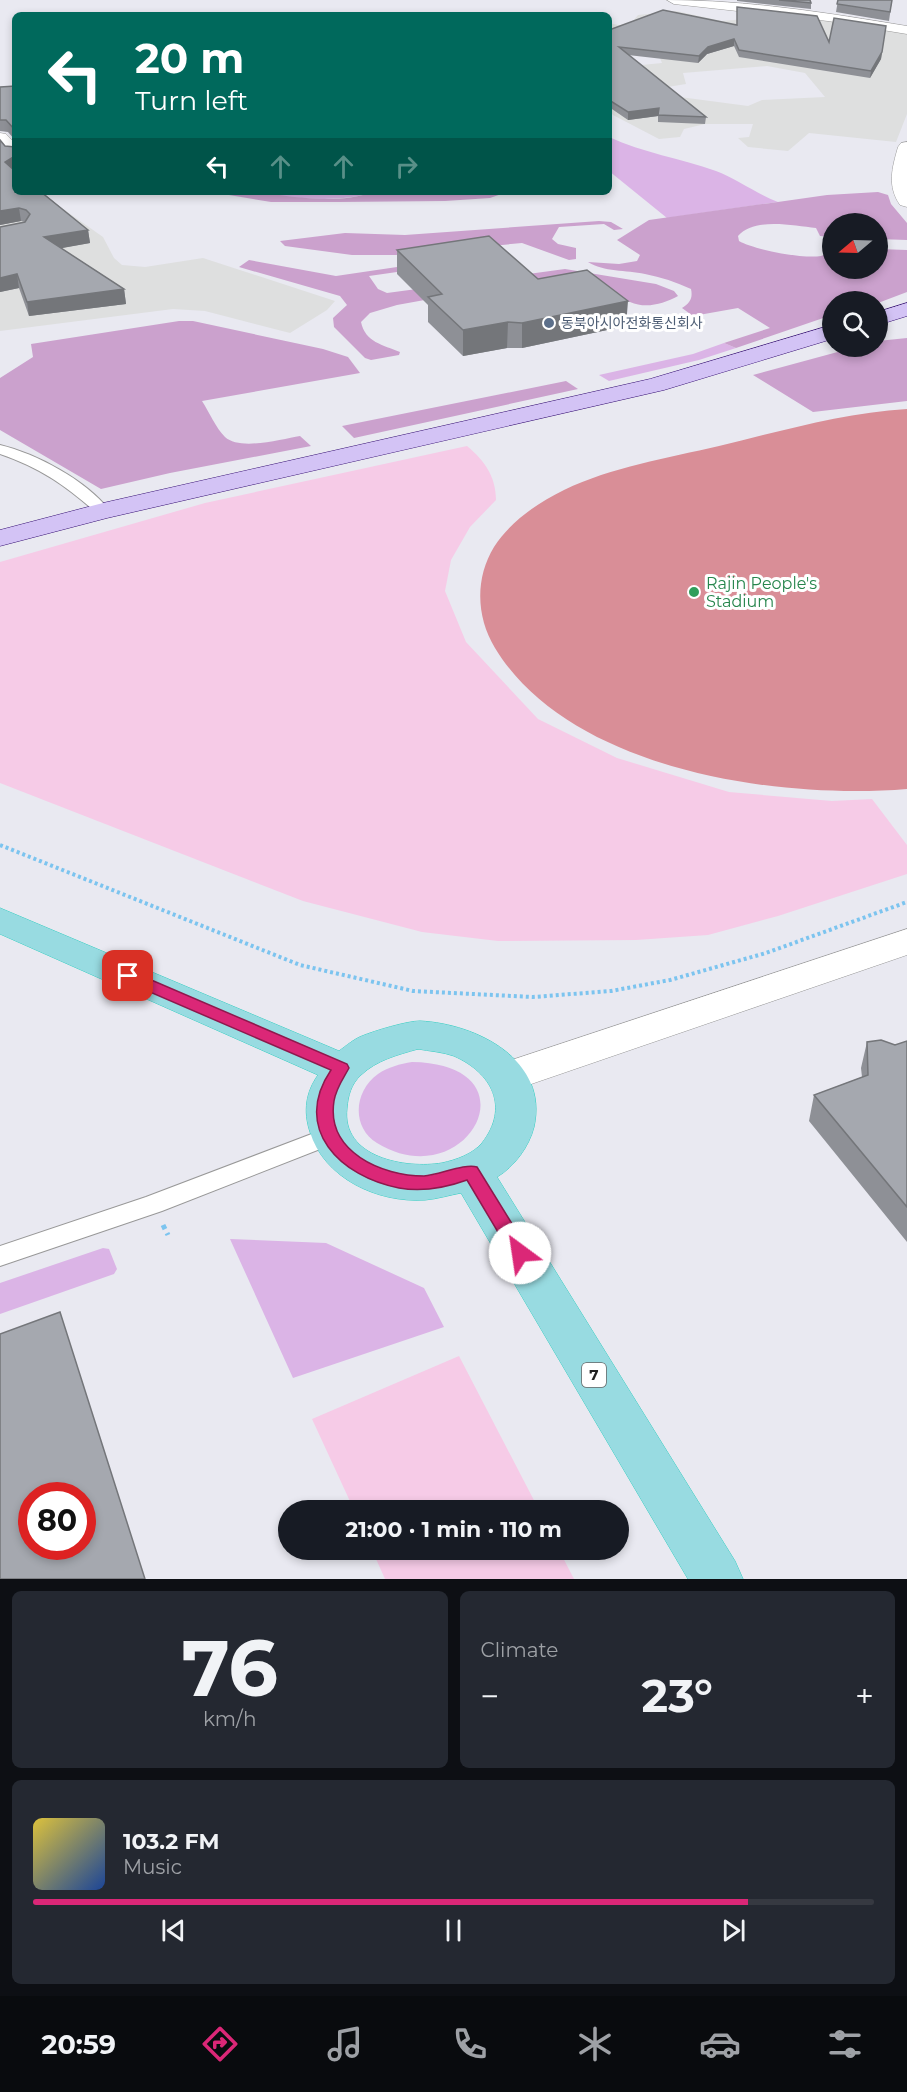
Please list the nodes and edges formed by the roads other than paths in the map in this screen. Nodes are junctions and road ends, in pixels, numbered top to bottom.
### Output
1 (674, 0) edge
2 (907, 30) edge
3 (0, 138) edge
4 (907, 147) edge
5 (12, 150) edge
6 (907, 201) edge
7 (907, 309) edge
8 (888, 315) edge
9 (822, 335) edge
10 (1, 449) edge
11 (104, 511) junction
12 (0, 538) edge
13 (0, 920) edge
14 (907, 942) edge
15 (341, 1068) junction
16 (508, 1077) junction
17 (330, 1136) junction
18 (471, 1172) junction
19 (0, 1256) edge
20 (717, 1579) edge

1 - 2 street
3 - 5 street
4 - 6 street
7 - 8 street
9 - 11 street
10 - 11 lane
11 - 12 street
13 - 15 highway
14 - 16 street
15 - 16 highway
15 - 17 highway
16 - 18 highway
17 - 18 highway
17 - 19 lane
18 - 20 highway, 7

